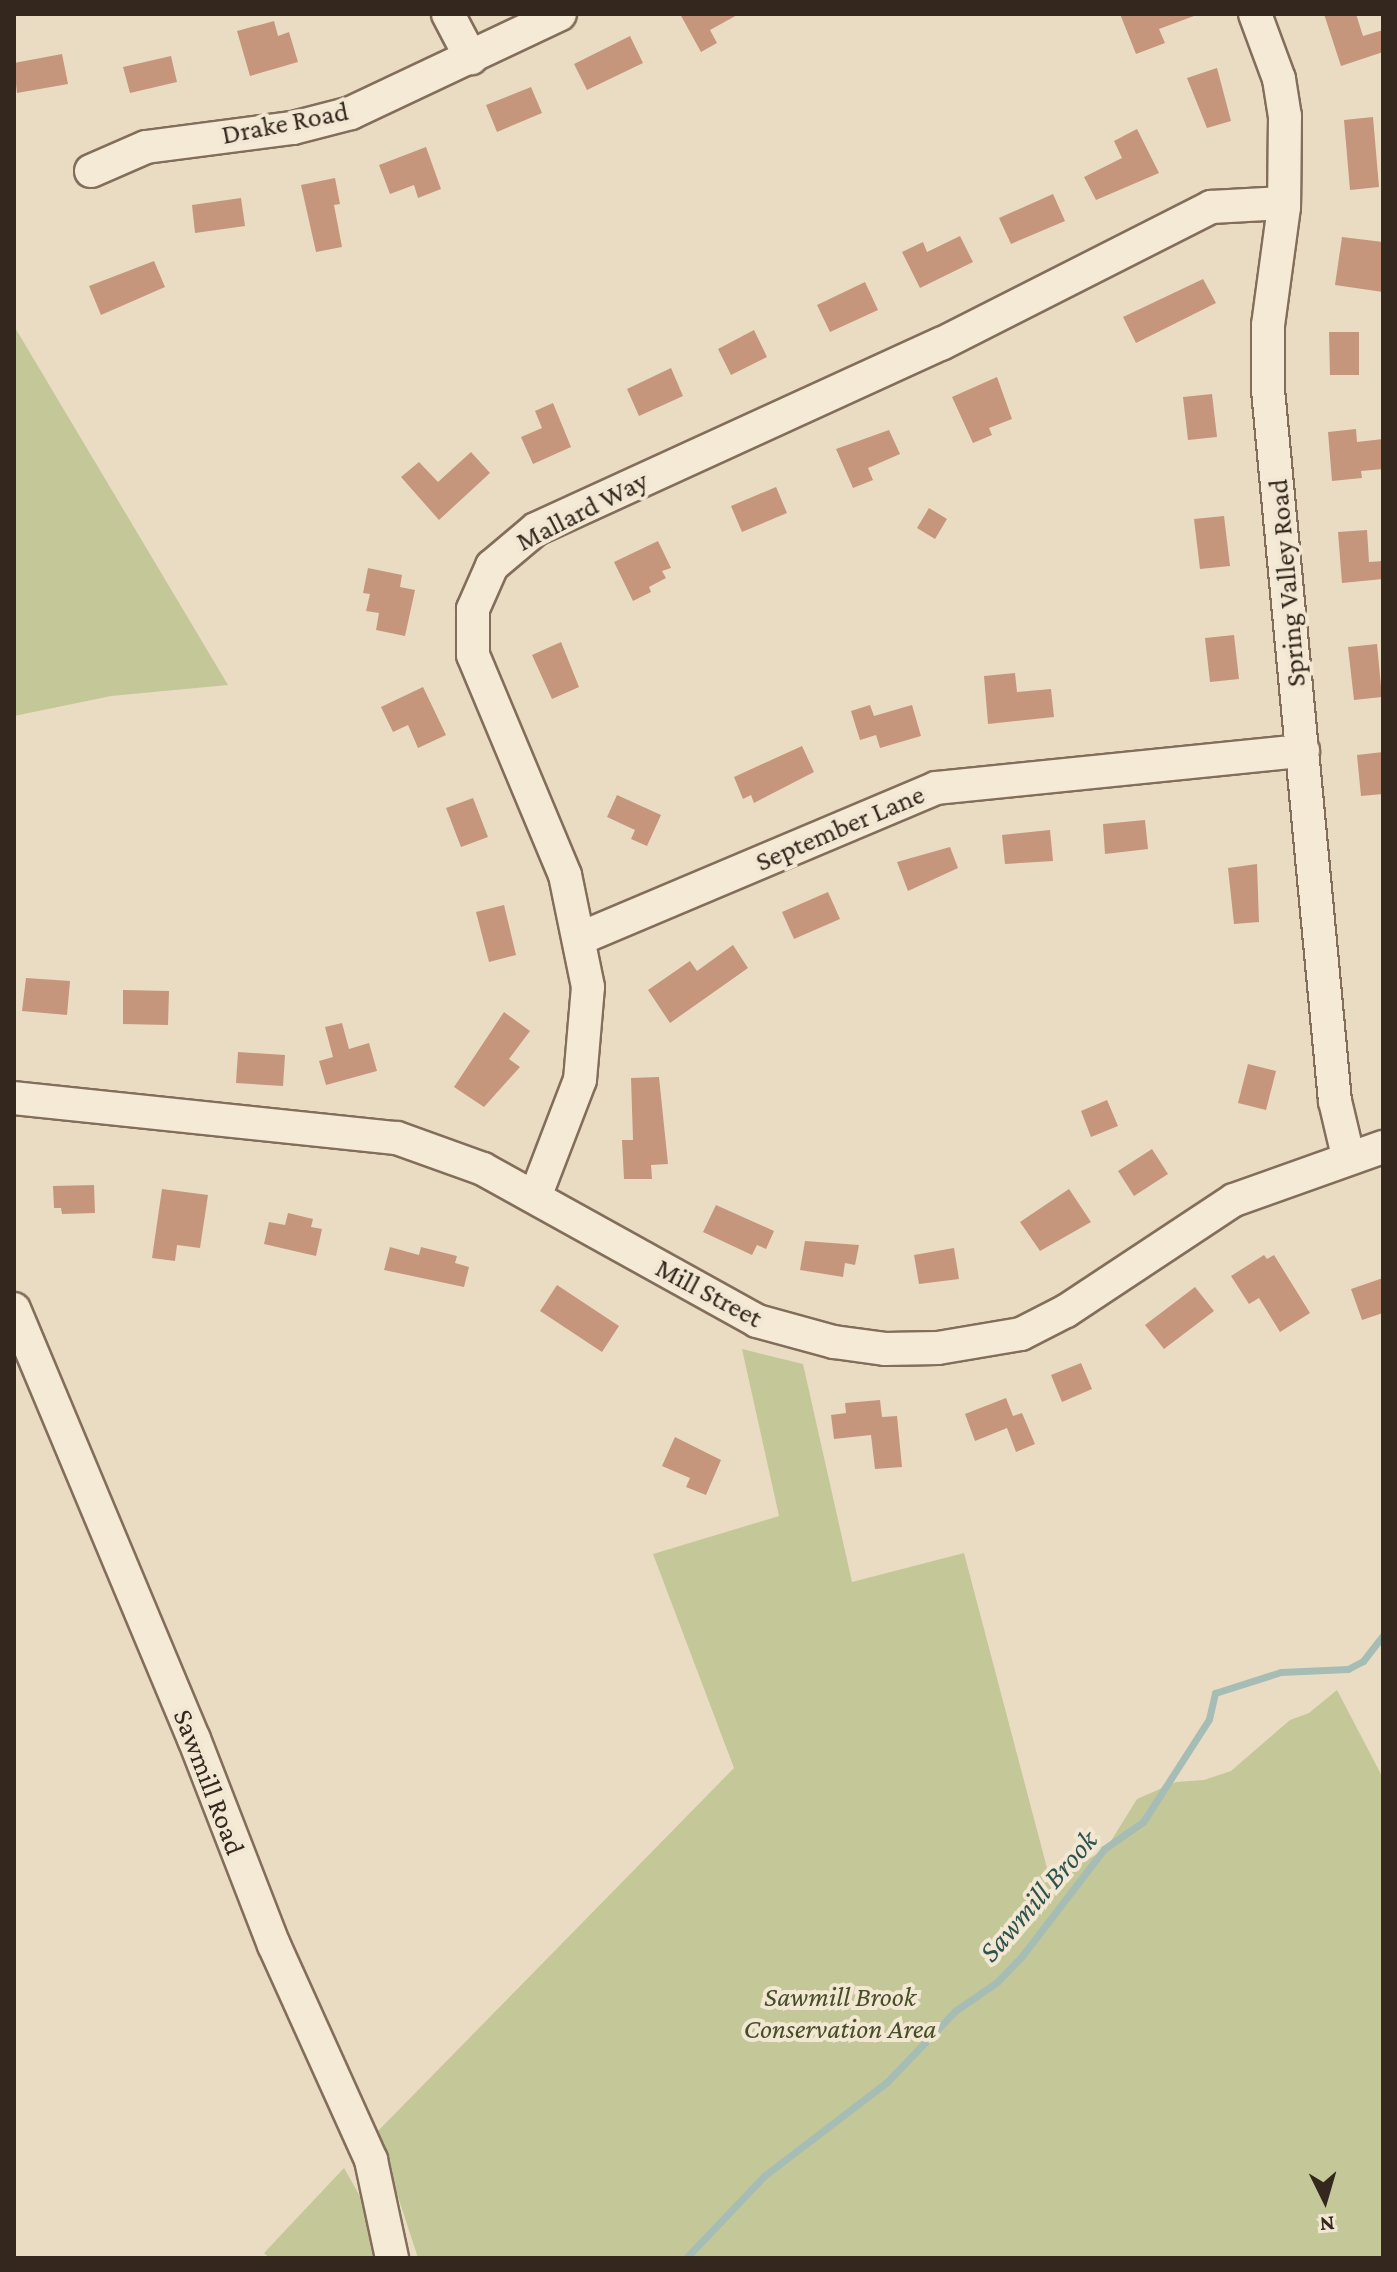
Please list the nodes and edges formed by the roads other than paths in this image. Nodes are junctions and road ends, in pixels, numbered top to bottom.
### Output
1 (448, 14) edge
2 (560, 14) edge
3 (1255, 14) edge
4 (471, 58) junction
5 (91, 171) dead end
6 (1284, 203) junction
7 (1303, 751) junction
8 (581, 938) junction
9 (14, 1098) edge
10 (1383, 1147) edge
11 (1348, 1156) junction
12 (535, 1197) junction
13 (14, 1309) edge
14 (392, 2258) edge

1 - 4 street
2 - 4 street, Drake Road
3 - 6 street, Spring Valley Road
4 - 5 street, Drake Road
6 - 7 street, Spring Valley Road
6 - 8 street, Mallard Way
7 - 8 street, September Lane
7 - 11 street, Spring Valley Road
8 - 12 street, Mallard Way
9 - 12 street, Mill Street
10 - 11 street, Mill Street
11 - 12 street, Mill Street
13 - 14 street, Sawmill Road

